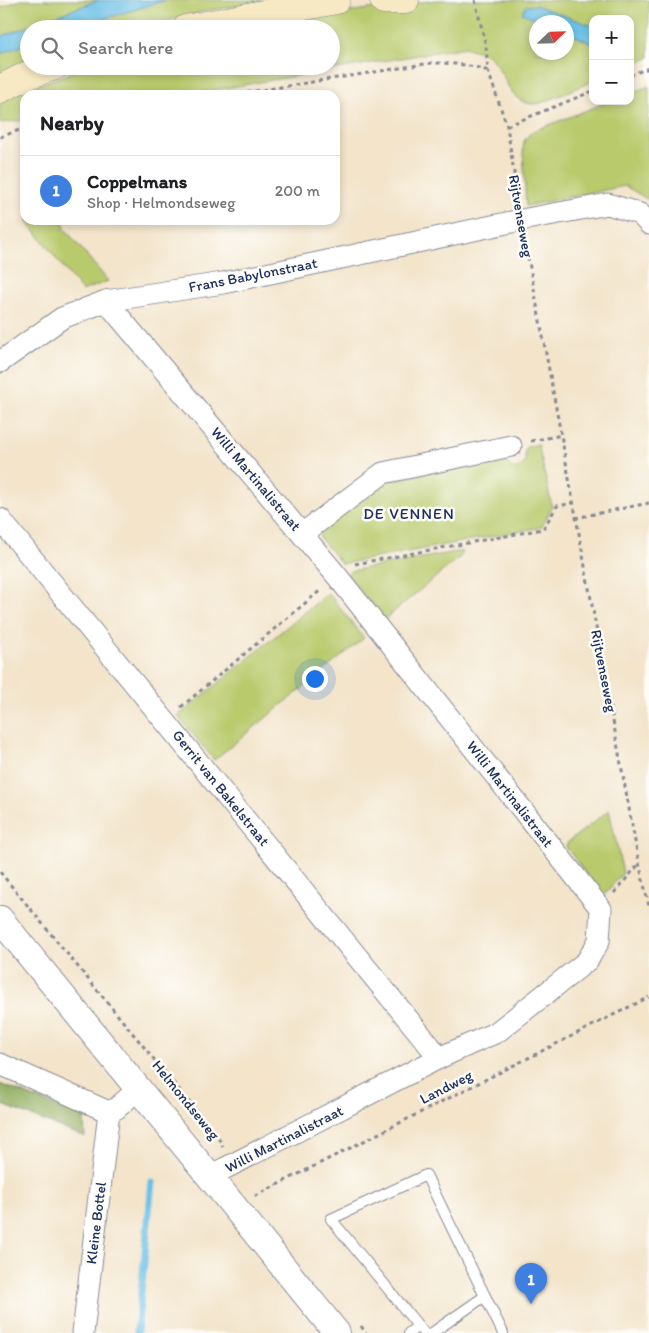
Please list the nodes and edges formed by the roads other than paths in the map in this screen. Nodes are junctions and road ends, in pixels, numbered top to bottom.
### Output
1 (336, 0) edge
2 (384, 0) edge
3 (405, 0) edge
4 (233, 20) edge
5 (28, 75) edge
6 (0, 89) edge
7 (649, 224) edge
8 (106, 301) junction
9 (0, 362) edge
10 (511, 446) road end
11 (0, 519) edge
12 (302, 534) junction
13 (0, 919) edge
14 (439, 1058) junction
15 (0, 1064) edge
16 (138, 1089) junction
17 (109, 1112) junction
18 (210, 1176) junction
19 (485, 1296) junction
20 (349, 1329) edge
21 (421, 1329) edge
22 (83, 1333) edge
23 (408, 1333) edge
24 (432, 1333) edge
25 (503, 1333) edge

1 - 4 main road
2 - 3 main road
5 - 6 main road
7 - 8 street, Frans Babylonstraat
8 - 9 street, Frans Babylonstraat
8 - 12 street, Willi Martinalistraat
10 - 12 street
11 - 14 street, Gerrit van Bakelstraat
12 - 14 street, Willi Martinalistraat
13 - 16 street, Helmondseweg
14 - 18 street, Willi Martinalistraat
15 - 17 street
16 - 17 street
16 - 18 street, Helmondseweg
17 - 22 street, Kleine Bottel
18 - 20 street, Helmondseweg
19 - 21 lane
19 - 24 lane
19 - 25 lane
21 - 23 lane

